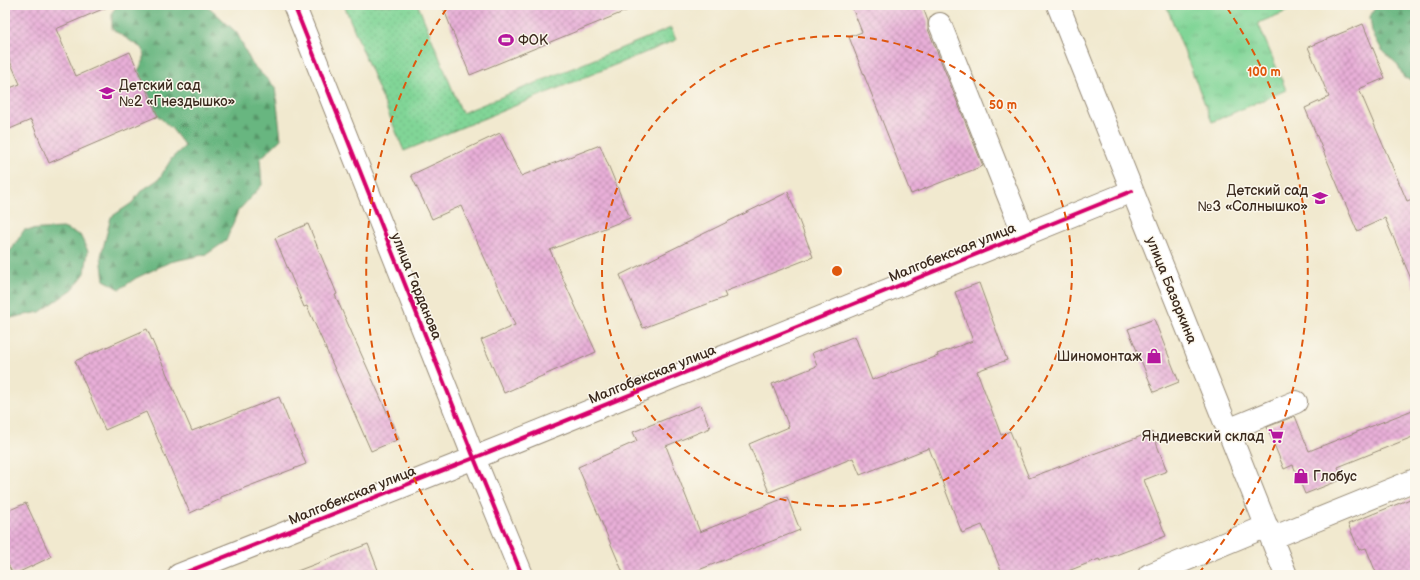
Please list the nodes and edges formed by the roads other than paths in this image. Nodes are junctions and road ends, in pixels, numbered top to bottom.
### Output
1 (294, 5) edge
2 (1058, 5) edge
3 (940, 24) dead end
4 (1132, 190) junction
5 (1024, 235) junction
6 (1296, 402) dead end
7 (1228, 430) junction
8 (474, 458) junction
9 (1415, 480) edge
10 (1269, 532) junction
11 (179, 575) edge
12 (522, 575) edge
13 (1149, 575) edge
14 (1286, 575) edge

1 - 8 street, улица Гарданова
2 - 4 street, улица Базоркина
3 - 5 street
4 - 5 street, Малгобекская улица
4 - 7 street, улица Базоркина
5 - 8 street, Малгобекская улица
6 - 7 street
7 - 10 street, улица Базоркина
8 - 11 street, Малгобекская улица
8 - 12 street, улица Гарданова
9 - 10 street
10 - 13 street
10 - 14 street, улица Базоркина

